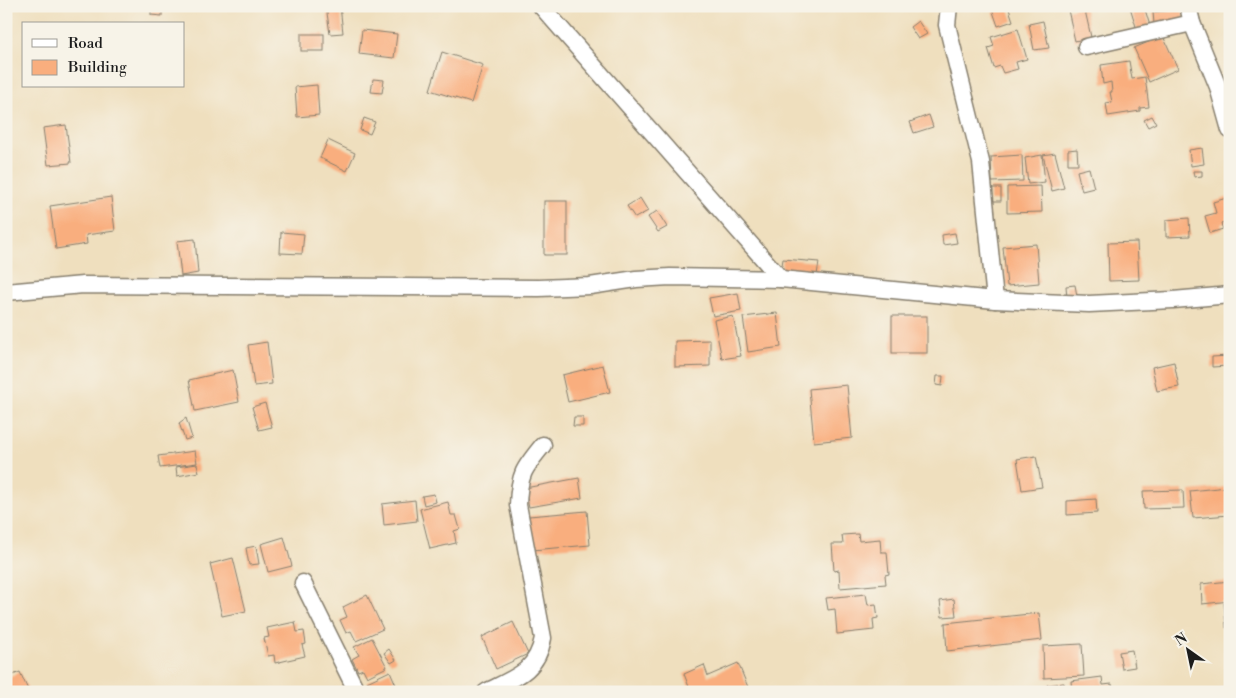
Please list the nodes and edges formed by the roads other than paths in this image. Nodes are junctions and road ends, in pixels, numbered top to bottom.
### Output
1 (541, 6) edge
2 (949, 6) edge
3 (1188, 6) edge
4 (1192, 23) junction
5 (1086, 47) dead end
6 (1230, 130) edge
7 (781, 279) junction
8 (6, 292) edge
9 (1230, 295) edge
10 (995, 300) junction
11 (543, 445) dead end
12 (303, 582) dead end
13 (357, 692) edge
14 (486, 692) edge

1 - 7 street
2 - 10 street
3 - 4 street
4 - 5 street
4 - 6 street
7 - 8 street
7 - 10 street
9 - 10 street
11 - 14 street
12 - 13 street

